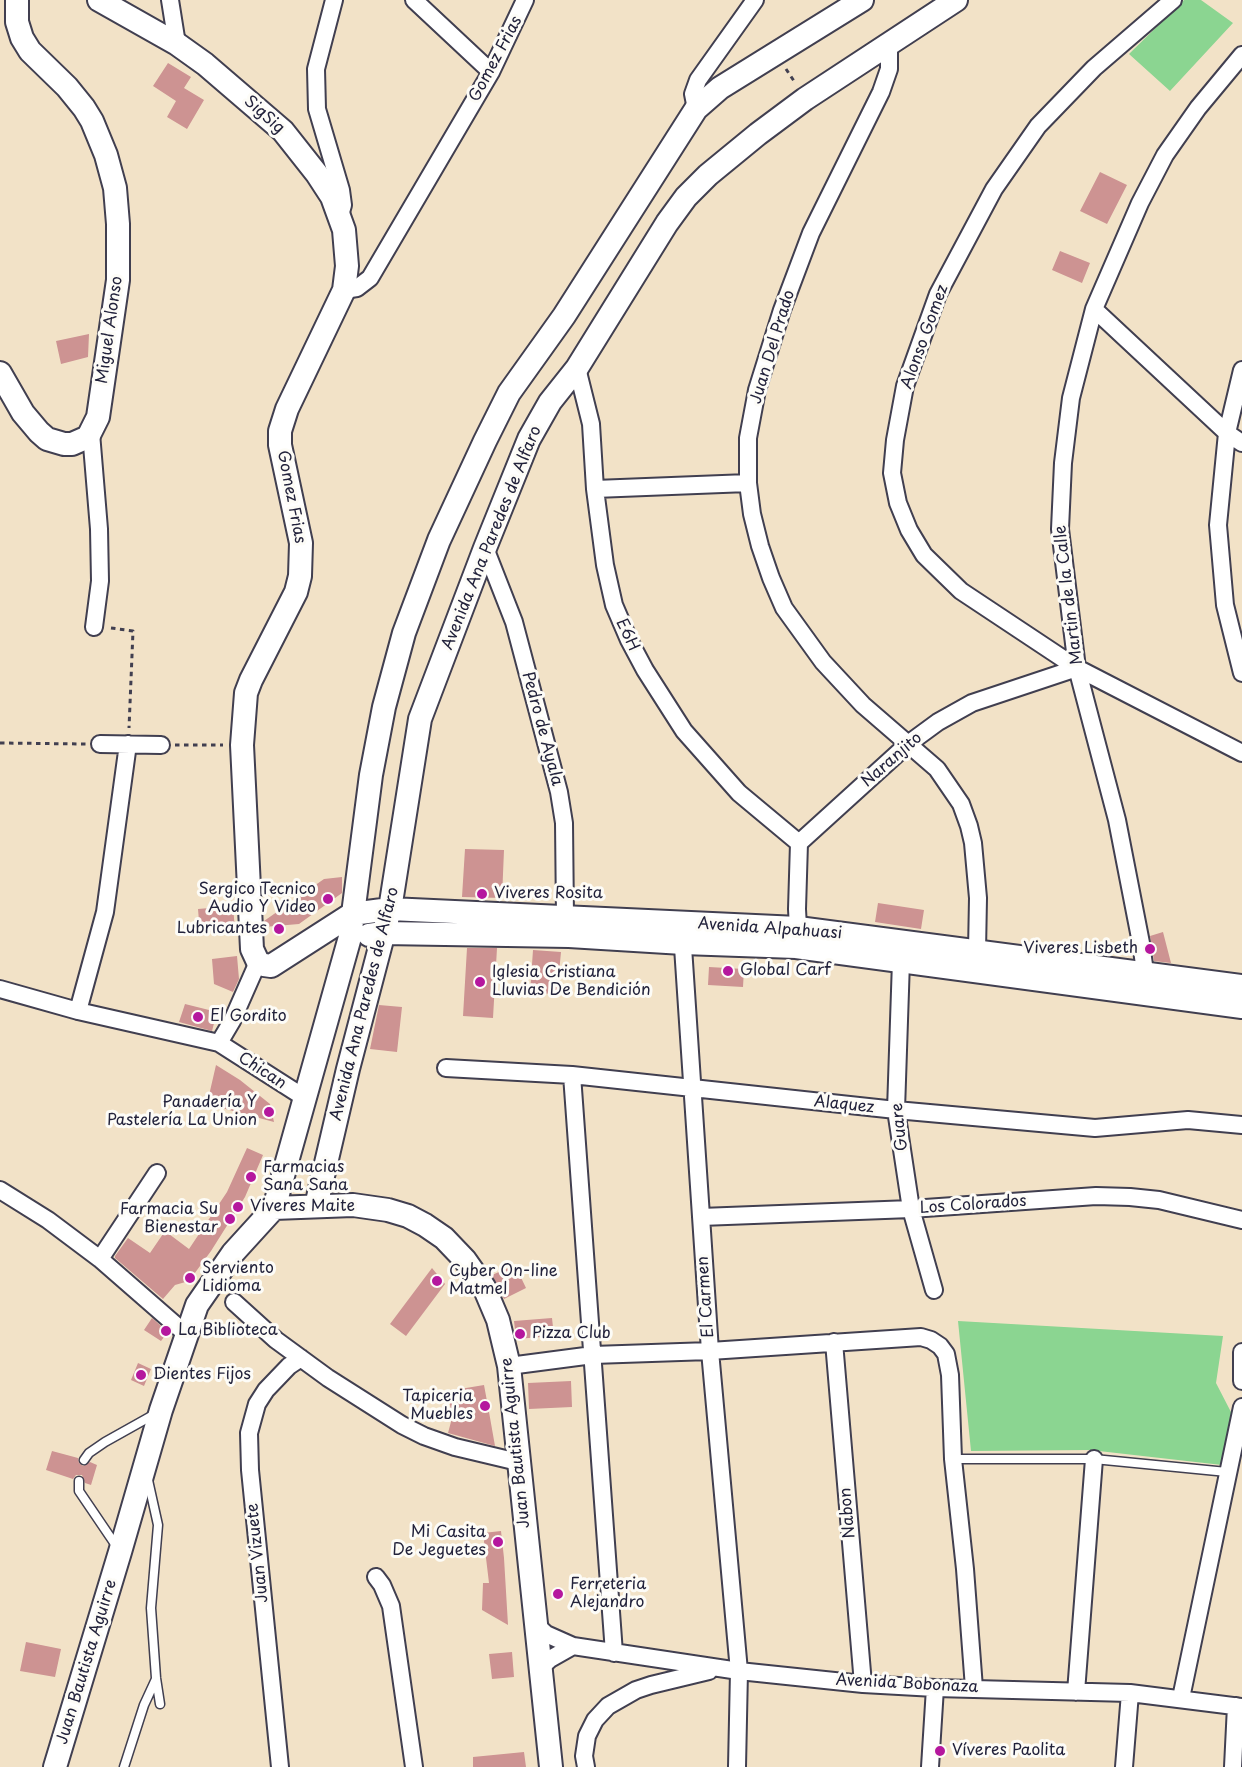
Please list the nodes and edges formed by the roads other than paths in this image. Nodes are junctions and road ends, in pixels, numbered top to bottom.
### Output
1 (17, 0) edge
2 (99, 0) edge
3 (170, 0) edge
4 (334, 0) edge
5 (414, 0) edge
6 (525, 0) edge
7 (755, 0) edge
8 (862, 0) edge
9 (956, 0) edge
10 (1173, 0) edge
11 (177, 44) junction
12 (888, 46) junction
13 (1242, 55) edge
14 (491, 72) junction
15 (696, 109) junction
16 (339, 217) junction
17 (344, 290) junction
18 (1095, 309) junction
19 (577, 368) junction
20 (1242, 370) edge
21 (0, 373) edge
22 (1227, 433) junction
23 (90, 435) junction
24 (1242, 443) edge
25 (748, 483) junction
26 (595, 489) junction
27 (485, 548) junction
28 (92, 626) road end
29 (1077, 668) junction
30 (1242, 673) edge
31 (100, 744) road end
32 (128, 744) junction
33 (908, 744) junction
34 (161, 745) road end
35 (1242, 753) edge
36 (799, 843) junction
37 (390, 909) junction
38 (352, 914) junction
39 (565, 917) junction
40 (798, 928) junction
41 (383, 933) junction
42 (682, 933) junction
43 (350, 937) junction
44 (305, 945) junction
45 (977, 951) junction
46 (901, 961) junction
47 (258, 962) junction
48 (1144, 982) junction
49 (1242, 986) edge
50 (0, 990) edge
51 (1242, 1007) edge
52 (78, 1011) junction
53 (219, 1043) junction
54 (446, 1068) dead end
55 (572, 1075) junction
56 (693, 1089) junction
57 (305, 1098) junction
58 (896, 1110) junction
59 (1242, 1125) edge
60 (157, 1173) dead end
61 (0, 1190) edge
62 (316, 1206) junction
63 (274, 1208) junction
64 (911, 1209) junction
65 (701, 1217) junction
66 (1242, 1220) edge
67 (100, 1259) junction
68 (934, 1290) dead end
69 (234, 1302) dead end
70 (186, 1334) junction
71 (834, 1342) junction
72 (710, 1352) junction
73 (1242, 1352) edge
74 (593, 1354) junction
75 (301, 1358) junction
76 (509, 1366) junction
77 (1242, 1381) edge
78 (1242, 1407) edge
79 (161, 1410) junction
80 (953, 1459) junction
81 (1094, 1459) junction
82 (84, 1461) dead end
83 (518, 1462) junction
84 (144, 1468) junction
85 (1227, 1472) junction
86 (79, 1481) dead end
87 (120, 1552) junction
88 (376, 1577) dead end
89 (536, 1624) junction
90 (573, 1646) junction
91 (614, 1653) junction
92 (540, 1668) junction
93 (719, 1668) junction
94 (739, 1671) junction
95 (156, 1678) junction
96 (863, 1684) junction
97 (936, 1688) junction
98 (974, 1688) junction
99 (1076, 1692) junction
100 (1130, 1693) junction
101 (1181, 1698) junction
102 (160, 1704) dead end
103 (1239, 1706) edge
104 (55, 1767) edge
105 (124, 1767) edge
106 (280, 1767) edge
107 (414, 1767) edge
108 (551, 1767) edge
109 (586, 1767) edge
110 (736, 1767) edge
111 (930, 1767) edge
112 (1124, 1767) edge
113 (1233, 1767) edge

1 - 23 main road, Miguel Alonso
2 - 11 main road, SigSig
3 - 11 street
4 - 16 street
5 - 14 street
6 - 14 street, Gomez Frias
7 - 15 street
8 - 15 main road, Avenida Ana Paredes de Alfaro
9 - 12 main road, Avenida Ana Paredes de Alfaro
10 - 29 street, Alonso Gomez
11 - 16 main road, SigSig
12 - 19 main road, Avenida Ana Paredes de Alfaro
12 - 25 street, Juan Del Prado
13 - 18 street, Martin de la Calle
14 - 17 street, Gomez Frias
15 - 38 main road, Avenida Ana Paredes de Alfaro
16 - 17 main road, SigSig
17 - 47 main road, Gomez Frias
18 - 22 street
18 - 29 street, Martin de la Calle
19 - 26 street, E6H
19 - 27 main road, Avenida Ana Paredes de Alfaro
20 - 22 street
21 - 23 main road
22 - 24 street
22 - 30 street
23 - 28 street
25 - 26 street
25 - 33 street, Juan Del Prado
26 - 36 street, E6H
27 - 37 main road, Avenida Ana Paredes de Alfaro
27 - 39 street, Pedro de Ayala
29 - 33 street, Naranjito
29 - 35 street, Alonso Gomez
29 - 48 street, Martin de la Calle
31 - 32 street
32 - 34 street
32 - 52 street
33 - 36 street, Naranjito
33 - 45 street, Juan Del Prado
36 - 40 street
37 - 38 main road, Avenida Alpahuasi
37 - 39 main road, Avenida Alpahuasi
37 - 41 main road, Avenida Ana Paredes de Alfaro
38 - 43 main road, Avenida Ana Paredes de Alfaro
38 - 44 main road, Avenida Alpahuasi
39 - 42 main road, Avenida Alpahuasi
40 - 42 main road, Avenida Alpahuasi
40 - 45 main road, Avenida Alpahuasi
41 - 42 main road, Avenida Alpahuasi
41 - 43 main road, Avenida Alpahuasi
41 - 62 main road, Avenida Ana Paredes de Alfaro
42 - 46 main road, Avenida Alpahuasi
42 - 56 street, El Carmen
43 - 44 main road, Avenida Alpahuasi
43 - 57 main road, Avenida Ana Paredes de Alfaro
44 - 47 main road, Avenida Alpahuasi
45 - 48 main road, Avenida Alpahuasi
46 - 48 main road, Avenida Alpahuasi
46 - 58 street, Guare
47 - 53 street
48 - 49 main road, Avenida Alpahuasi
48 - 51 main road, Avenida Alpahuasi
50 - 52 street, Chican
52 - 53 street, Chican
53 - 57 street, Chican
54 - 55 street, Alaquez
55 - 56 street, Alaquez
55 - 74 street
56 - 58 street, Alaquez
56 - 65 street, El Carmen
57 - 63 main road, Avenida Ana Paredes de Alfaro
58 - 59 street, Alaquez
58 - 64 street, Guare
60 - 67 street
61 - 67 street
62 - 63 main road, Juan Bautista Aguirre
62 - 76 main road, Juan Bautista Aguirre
63 - 70 main road, Juan Bautista Aguirre
64 - 65 street, Los Colorados
64 - 66 street, Los Colorados
64 - 68 street, Guare
65 - 72 street, El Carmen
67 - 70 street
69 - 75 street
70 - 79 main road, Juan Bautista Aguirre
71 - 72 street
71 - 80 street
71 - 96 street, Nabon
72 - 74 street
72 - 94 street, El Carmen
73 - 77 street
74 - 76 street
74 - 91 street
75 - 83 street
75 - 106 street, Juan Vizuete
76 - 83 main road, Juan Bautista Aguirre
78 - 85 street
79 - 82 lane
79 - 84 main road, Juan Bautista Aguirre
80 - 81 lane
80 - 98 street
81 - 85 lane
81 - 99 street
83 - 89 main road, Juan Bautista Aguirre
84 - 87 main road, Juan Bautista Aguirre
84 - 95 lane
85 - 101 street
86 - 87 lane
87 - 104 main road, Juan Bautista Aguirre
88 - 107 street
89 - 90 street, Avenida Bobonaza
89 - 92 main road, Juan Bautista Aguirre
90 - 91 street, Avenida Bobonaza
90 - 92 street
91 - 93 street, Avenida Bobonaza
92 - 108 main road, Juan Bautista Aguirre
93 - 94 street, Avenida Bobonaza
93 - 109 street
94 - 96 street, Avenida Bobonaza
94 - 110 street, El Carmen
95 - 102 lane
95 - 105 lane
96 - 97 street, Avenida Bobonaza
97 - 98 street, Avenida Bobonaza
97 - 111 street
98 - 99 street, Avenida Bobonaza
99 - 100 street, Avenida Bobonaza
100 - 101 street, Avenida Bobonaza
100 - 112 street
101 - 103 street, Avenida Bobonaza
103 - 113 street

